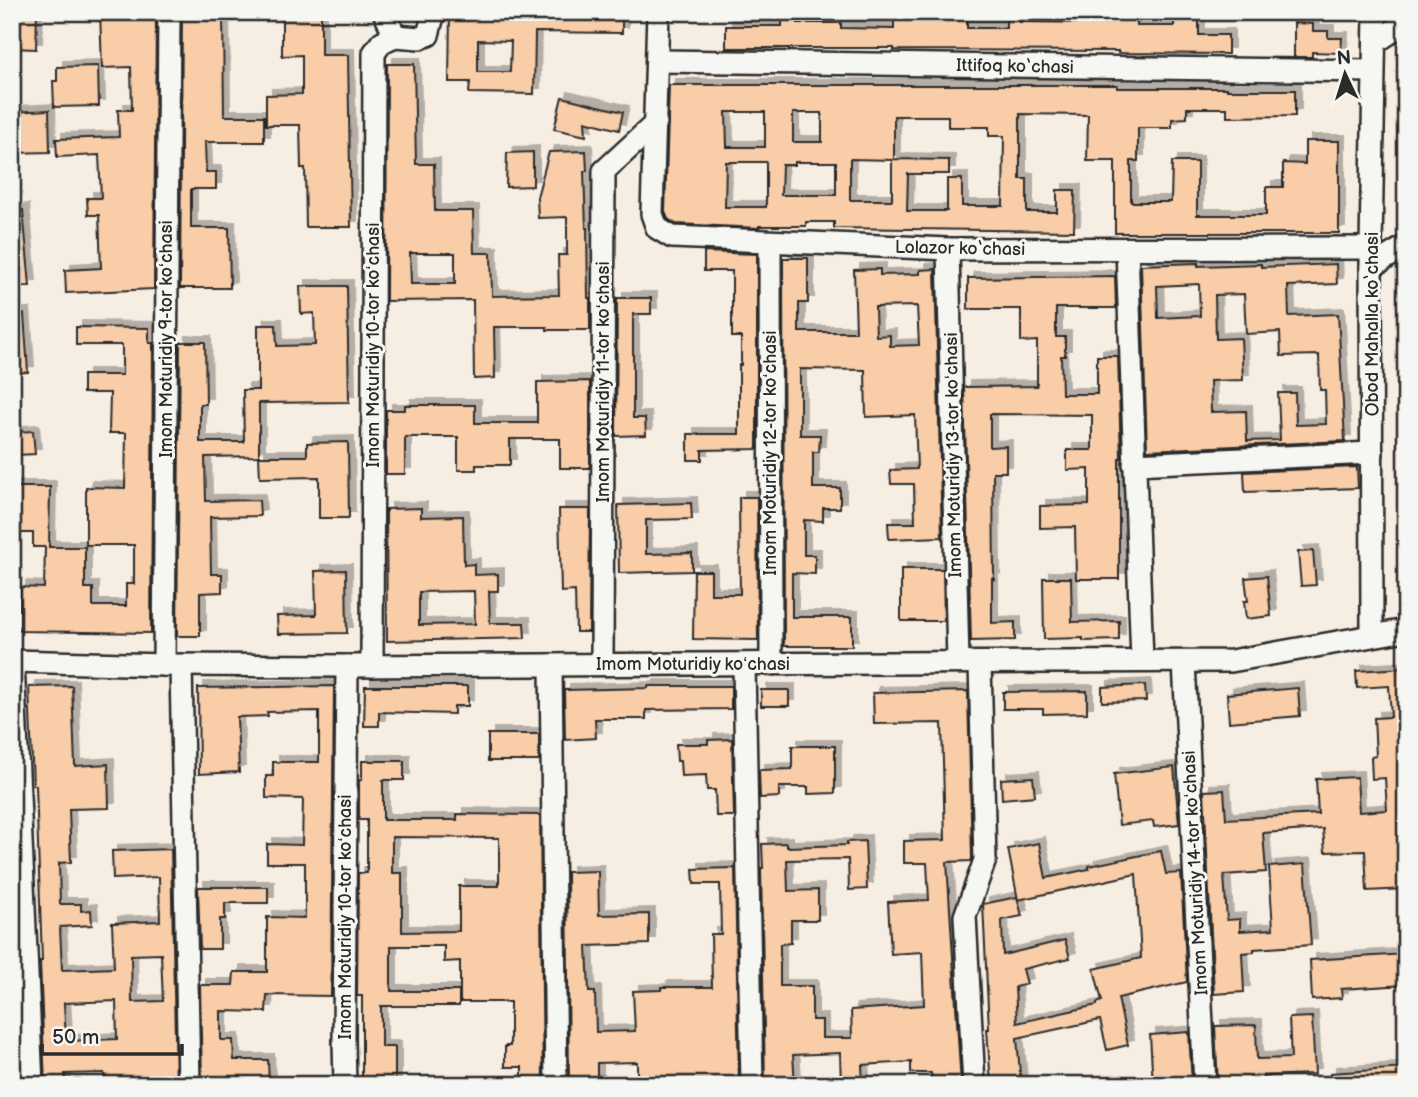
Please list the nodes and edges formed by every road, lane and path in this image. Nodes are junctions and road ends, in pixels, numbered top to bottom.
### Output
1 (169, 12) edge
2 (384, 12) edge
3 (434, 12) edge
4 (658, 12) edge
5 (1375, 12) edge
6 (1406, 22) edge
7 (395, 36) junction
8 (1376, 41) junction
9 (657, 61) junction
10 (1373, 71) junction
11 (656, 123) junction
12 (770, 242) junction
13 (1406, 246) edge
14 (948, 248) junction
15 (1126, 249) junction
16 (1371, 257) junction
17 (1372, 453) junction
18 (1135, 464) junction
19 (1406, 630) edge
20 (1372, 635) junction
21 (12, 662) edge
22 (958, 662) junction
23 (1142, 662) junction
24 (1184, 662) junction
25 (980, 663) junction
26 (602, 664) junction
27 (771, 664) junction
28 (551, 665) junction
29 (744, 665) junction
30 (173, 666) junction
31 (347, 666) junction
32 (372, 666) junction
33 (32, 1085) edge
34 (189, 1085) edge
35 (345, 1085) edge
36 (556, 1085) edge
37 (752, 1085) edge
38 (975, 1085) edge
39 (1205, 1085) edge

1 - 30 street, Imom Moturidiy 9-tor koʻchasi
2 - 7 street
3 - 7 street
4 - 9 street
5 - 8 street, Obod Mahalla ko‘chasi
6 - 8 street
7 - 32 street, Imom Moturidiy 10-tor koʻchasi
8 - 10 street, Obod Mahalla ko‘chasi
9 - 10 street, Ittifoq ko‘chasi
9 - 11 street
10 - 16 street, Obod Mahalla ko‘chasi
11 - 12 street, Lolazor ko‘chasi
11 - 26 street, Imom Moturidiy 11-tor koʻchasi
12 - 14 street, Lolazor ko‘chasi
12 - 27 street, Imom Moturidiy 12-tor koʻchasi
13 - 16 street
14 - 15 street, Lolazor ko‘chasi
14 - 22 street, Imom Moturidiy 13-tor koʻchasi
15 - 16 street, Lolazor ko‘chasi
15 - 18 street
16 - 17 street, Obod Mahalla ko‘chasi
17 - 18 street
17 - 20 street, Obod Mahalla ko‘chasi
18 - 23 street
19 - 20 street, Imom Moturidiy koʻchasi
20 - 24 street, Imom Moturidiy koʻchasi
21 - 30 street, Imom Moturidiy koʻchasi
21 - 33 street
22 - 25 street, Imom Moturidiy koʻchasi
22 - 27 street, Imom Moturidiy koʻchasi
23 - 24 street, Imom Moturidiy koʻchasi
23 - 25 street, Imom Moturidiy koʻchasi
24 - 39 street, Imom Moturidiy 14-tor koʻchasi
25 - 38 street
26 - 28 street, Imom Moturidiy koʻchasi
26 - 29 street, Imom Moturidiy koʻchasi
27 - 29 street, Imom Moturidiy koʻchasi
28 - 32 street, Imom Moturidiy koʻchasi
28 - 36 street
29 - 37 street
30 - 31 street, Imom Moturidiy koʻchasi
30 - 34 street, Imom Moturidiy 9-tor koʻchasi
31 - 32 street, Imom Moturidiy koʻchasi
31 - 35 street, Imom Moturidiy 10-tor koʻchasi

